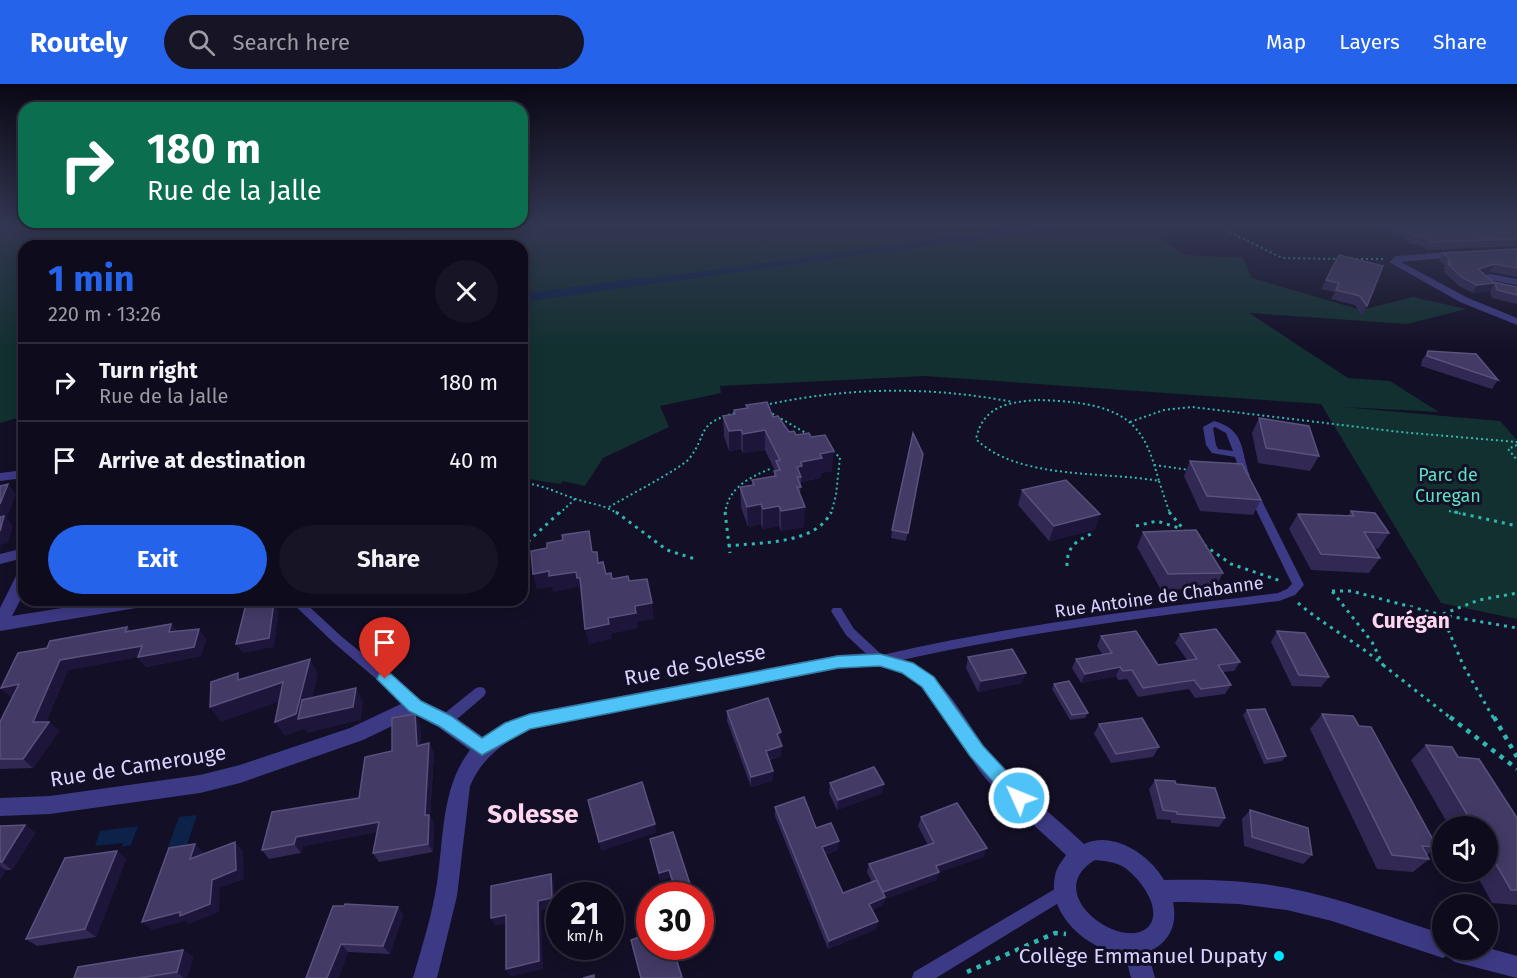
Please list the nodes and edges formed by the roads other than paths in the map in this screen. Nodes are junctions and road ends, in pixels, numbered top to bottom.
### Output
1 (1403, 267) edge
2 (1517, 282) edge
3 (1517, 291) edge
4 (1517, 322) edge
5 (1238, 455) dead end
6 (18, 475) edge
7 (0, 477) edge
8 (18, 554) edge
9 (0, 559) edge
10 (18, 588) edge
11 (112, 606) edge
12 (301, 606) edge
13 (837, 611) dead end
14 (0, 625) edge
15 (880, 660) junction
16 (385, 679) joint
17 (480, 692) dead end
18 (415, 706) junction
19 (445, 721) junction
20 (482, 747) junction
21 (0, 807) edge
22 (1080, 854) junction
23 (1065, 891) junction
24 (1159, 891) junction
25 (1432, 943) edge
26 (1134, 945) junction
27 (1489, 960) edge
28 (1517, 968) edge
29 (425, 978) edge
30 (920, 978) edge
31 (1143, 978) edge

1 - 4 street
2 - 3 street
5 - 15 lane, Rue Antoine de Chabanne
6 - 7 street
8 - 9 street
10 - 14 street
11 - 14 street
12 - 16 lane
13 - 15 lane
15 - 20 street, Rue de Solesse
15 - 22 street, Rue de Solesse
16 - 18 street
17 - 19 lane
18 - 19 street
18 - 21 street, Rue de Camerouge
19 - 20 street
20 - 29 street, Rue de Solesse
22 - 23 street
22 - 24 street
23 - 26 street
23 - 30 lane
24 - 25 street
24 - 26 street
26 - 31 street
27 - 28 street

